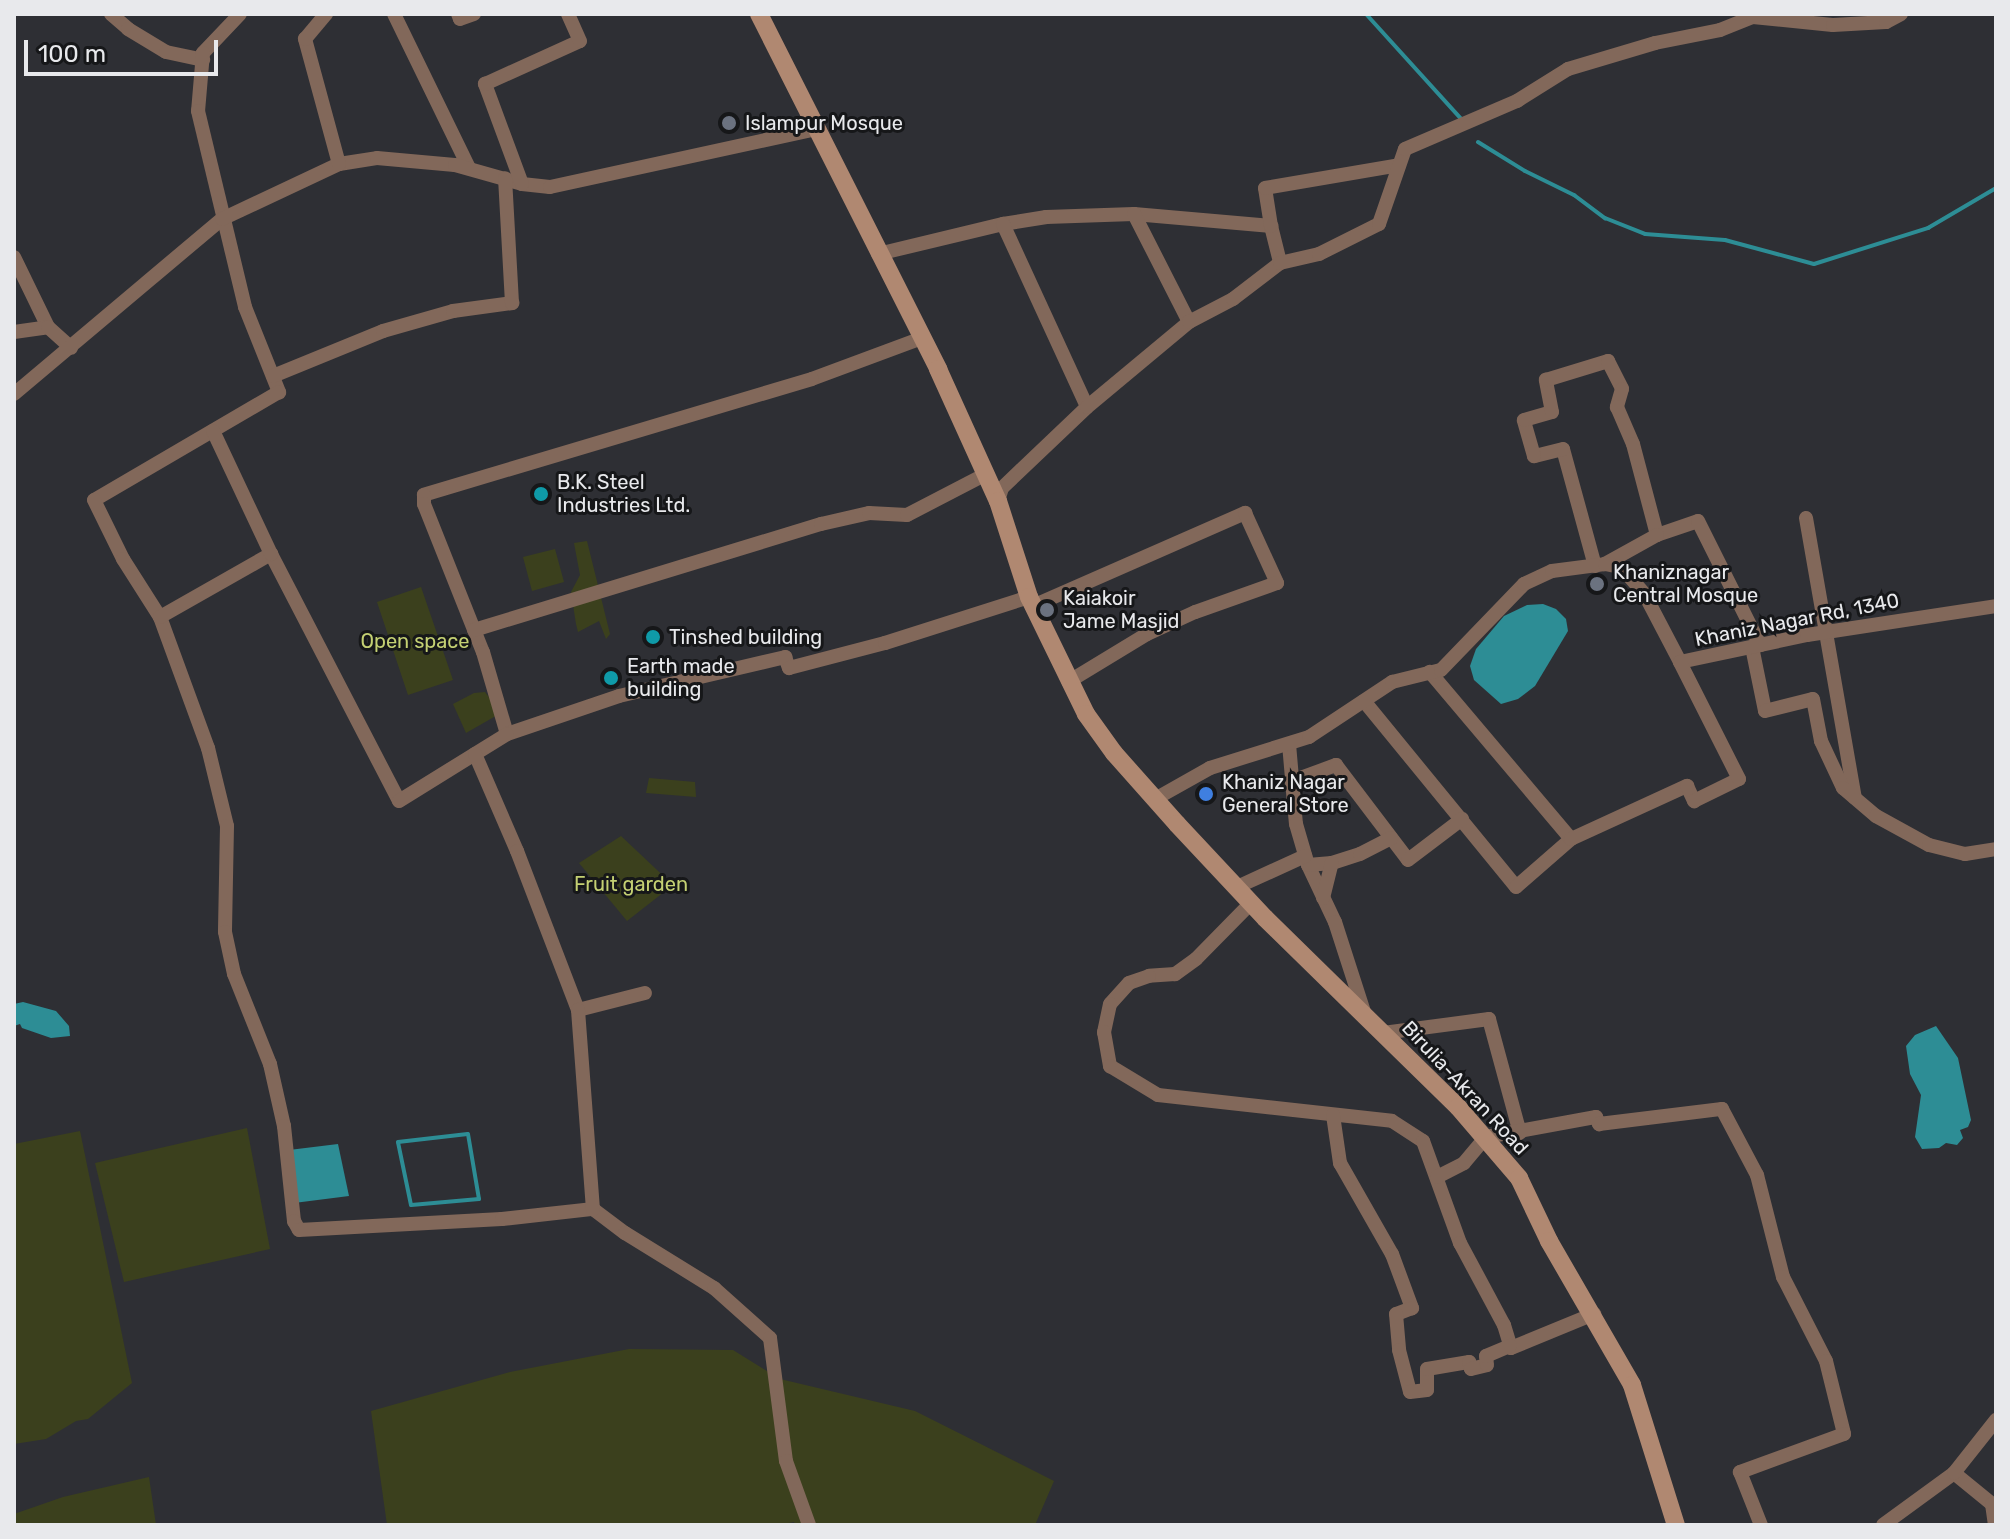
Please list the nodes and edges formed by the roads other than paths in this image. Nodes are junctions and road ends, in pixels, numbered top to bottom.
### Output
1 (111, 14) edge
2 (240, 14) edge
3 (326, 14) edge
4 (394, 14) edge
5 (458, 14) edge
6 (474, 14) edge
7 (568, 14) edge
8 (759, 14) edge
9 (1901, 14) edge
10 (203, 60) junction
11 (817, 129) junction
12 (339, 164) junction
13 (1399, 165) junction
14 (469, 168) junction
15 (505, 178) junction
16 (522, 184) junction
17 (1134, 214) junction
18 (222, 219) junction
19 (1003, 224) junction
20 (1271, 226) junction
21 (878, 254) junction
22 (14, 257) edge
23 (1280, 263) junction
24 (1189, 322) junction
25 (48, 327) junction
26 (14, 332) edge
27 (922, 338) junction
28 (71, 348) junction
29 (273, 376) junction
30 (14, 394) edge
31 (1087, 407) junction
32 (213, 431) junction
33 (986, 474) junction
34 (998, 501) junction
35 (1806, 518) dead end
36 (1657, 535) junction
37 (271, 554) junction
38 (1600, 565) junction
39 (1031, 602) junction
40 (1996, 606) edge
41 (160, 617) junction
42 (474, 630) junction
43 (1826, 633) junction
44 (1756, 646) junction
45 (1680, 662) junction
46 (1430, 672) junction
47 (1068, 682) junction
48 (1364, 701) junction
49 (507, 734) junction
50 (1289, 744) junction
51 (475, 754) junction
52 (1292, 781) junction
53 (1855, 798) junction
54 (1155, 799) junction
55 (1462, 819) junction
56 (1391, 838) junction
57 (1571, 839) junction
58 (1996, 849) edge
59 (1306, 860) junction
60 (1332, 863) junction
61 (1237, 887) junction
62 (1323, 898) junction
63 (1251, 903) junction
64 (645, 993) dead end
65 (578, 1010) junction
66 (1368, 1019) junction
67 (1383, 1033) junction
68 (1333, 1115) junction
69 (1520, 1133) junction
70 (1486, 1137) junction
71 (1437, 1177) junction
72 (593, 1209) junction
73 (1594, 1314) junction
74 (1510, 1346) junction
75 (1996, 1420) edge
76 (1954, 1473) junction
77 (809, 1525) edge
78 (1676, 1525) edge
79 (1761, 1525) edge
80 (1883, 1525) edge
81 (1995, 1525) edge

1 - 10 street
2 - 10 street
3 - 12 street
4 - 14 street
5 - 6 street
7 - 16 street
8 - 11 street, Birulia-Akran Road
9 - 13 street
10 - 18 street
11 - 16 street
11 - 21 street, Birulia-Akran Road
12 - 14 street
12 - 18 street
13 - 20 street
13 - 23 street
14 - 15 street
15 - 16 street
15 - 29 street
17 - 19 street
17 - 20 street
17 - 24 street
18 - 28 street
18 - 29 street
19 - 21 street
19 - 31 street
20 - 23 street
21 - 27 street, Birulia-Akran Road
22 - 25 street
23 - 24 street
24 - 31 street
25 - 26 street
25 - 28 street
27 - 33 street, Birulia-Akran Road
27 - 42 street
28 - 30 street
29 - 32 street
31 - 34 street
32 - 37 street
32 - 41 street
33 - 34 street, Birulia-Akran Road
33 - 42 street
34 - 39 street, Birulia-Akran Road
35 - 43 street
36 - 38 street
36 - 38 street
36 - 44 street
37 - 41 street
37 - 51 street
38 - 45 street, Khaniz Nagar Rd, 1340
38 - 46 street
39 - 47 street, Birulia-Akran Road
39 - 47 street
39 - 49 street
40 - 43 street, Khaniz Nagar Rd, 1340
41 - 72 street
42 - 49 street
43 - 44 street, Khaniz Nagar Rd, 1340
43 - 53 street
44 - 45 street, Khaniz Nagar Rd, 1340
44 - 53 street
45 - 57 street
46 - 48 street
46 - 57 street
47 - 54 street, Birulia-Akran Road
48 - 50 street
48 - 55 street
49 - 51 street
50 - 52 street
50 - 54 street
51 - 65 street
52 - 56 street
52 - 59 street
53 - 58 street
54 - 61 street, Birulia-Akran Road
55 - 56 street
55 - 57 street
56 - 60 street
59 - 60 street
59 - 61 street
59 - 62 street
60 - 62 street
61 - 63 street, Birulia-Akran Road
62 - 66 street
63 - 66 street, Birulia-Akran Road
63 - 68 street
64 - 65 street
65 - 72 street
66 - 67 street, Birulia-Akran Road
67 - 69 street
67 - 70 street, Birulia-Akran Road
68 - 71 street
68 - 74 street
69 - 70 street
69 - 79 street
70 - 71 street
70 - 73 street, Birulia-Akran Road
71 - 74 street
72 - 77 street
73 - 74 street
73 - 78 street, Birulia-Akran Road
75 - 76 street
76 - 80 street
76 - 81 street

